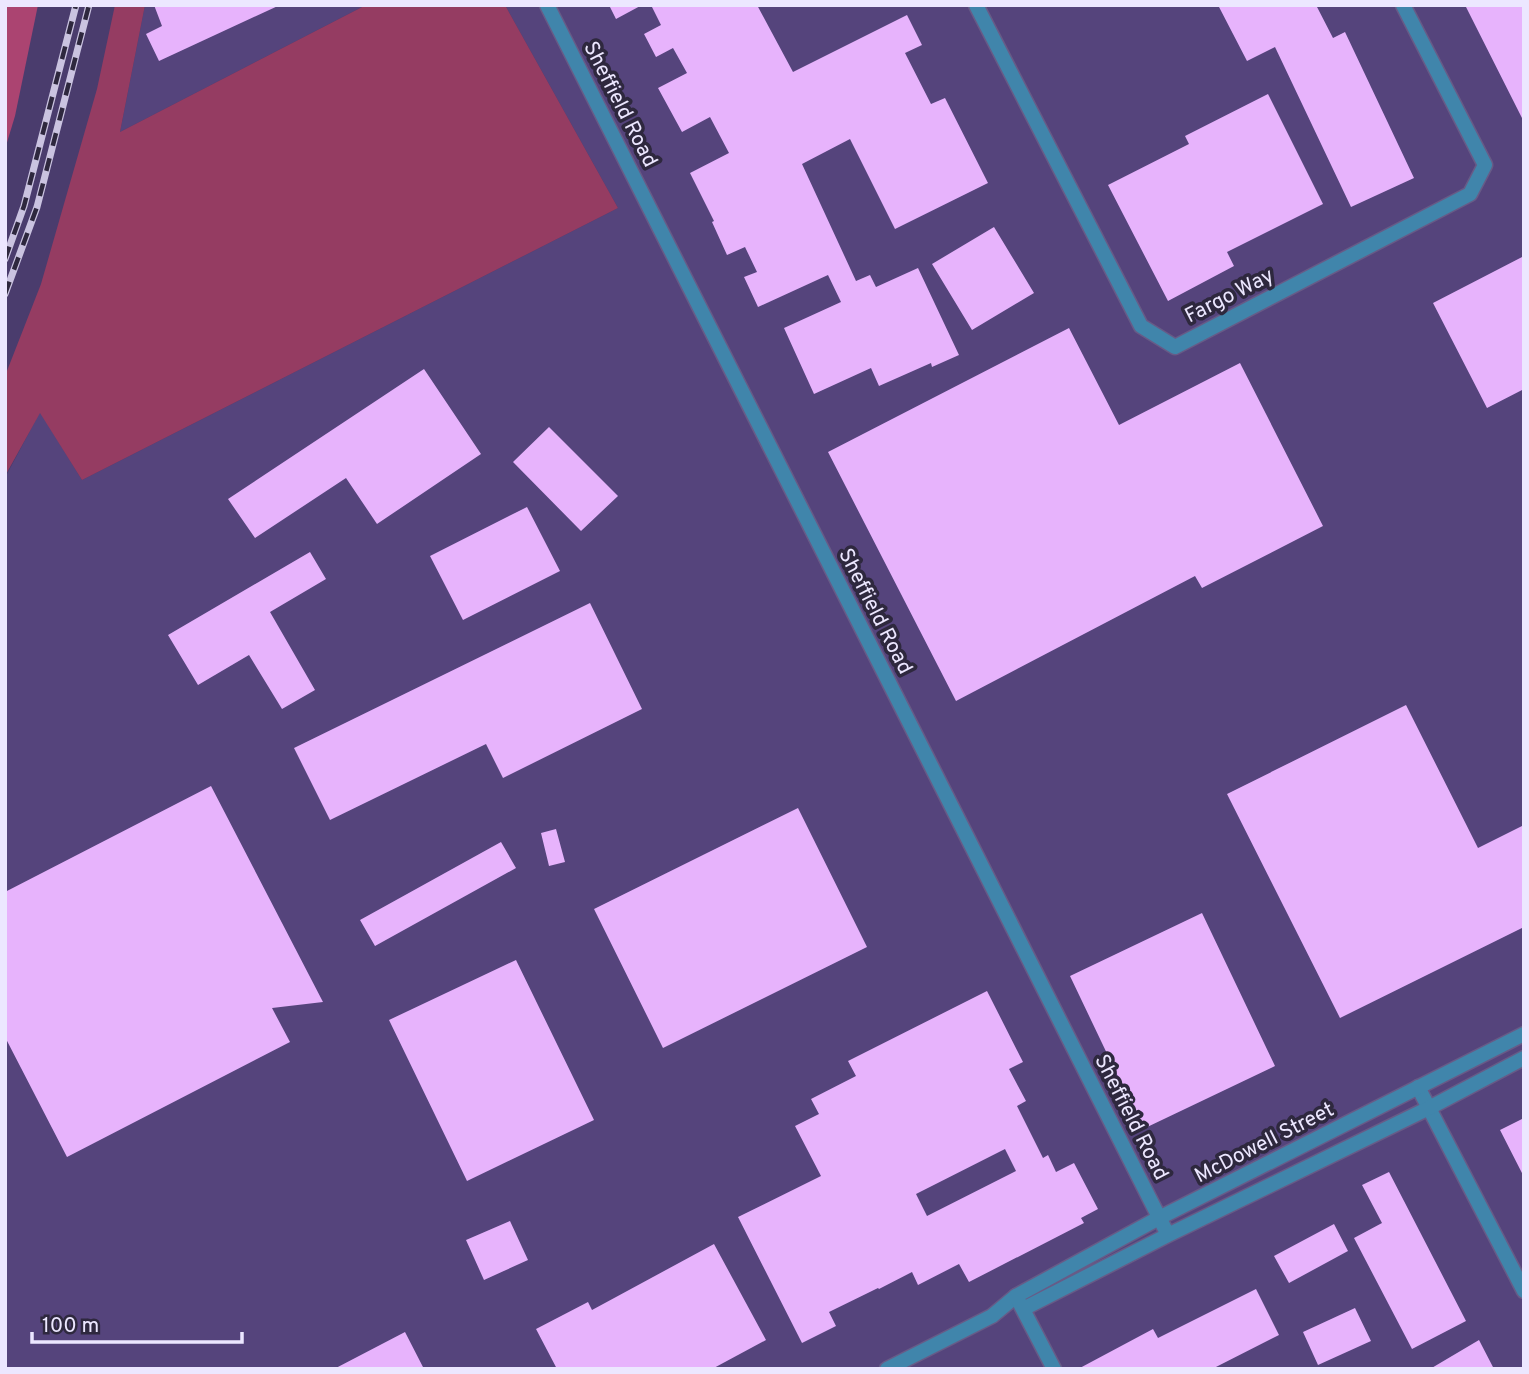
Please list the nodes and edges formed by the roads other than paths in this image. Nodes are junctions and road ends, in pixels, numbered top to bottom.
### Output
1 (547, 5) edge
2 (976, 5) edge
3 (1403, 5) edge
4 (1524, 1034) edge
5 (1524, 1058) edge
6 (1418, 1087) junction
7 (1429, 1108) junction
8 (1160, 1218) junction
9 (1168, 1235) junction
10 (1524, 1291) edge
11 (1020, 1303) junction
12 (887, 1369) edge
13 (1054, 1369) edge

1 - 8 street, Sheffield Road
2 - 3 street, Fargo Way
4 - 6 street, McDowell Street
5 - 7 street, McDowell Street
6 - 7 street
6 - 8 street, McDowell Street
7 - 9 street, McDowell Street
7 - 10 street
8 - 9 street, Sheffield Road
8 - 11 street, McDowell Street
9 - 11 street, McDowell Street
11 - 12 street, McDowell Street
11 - 13 street

